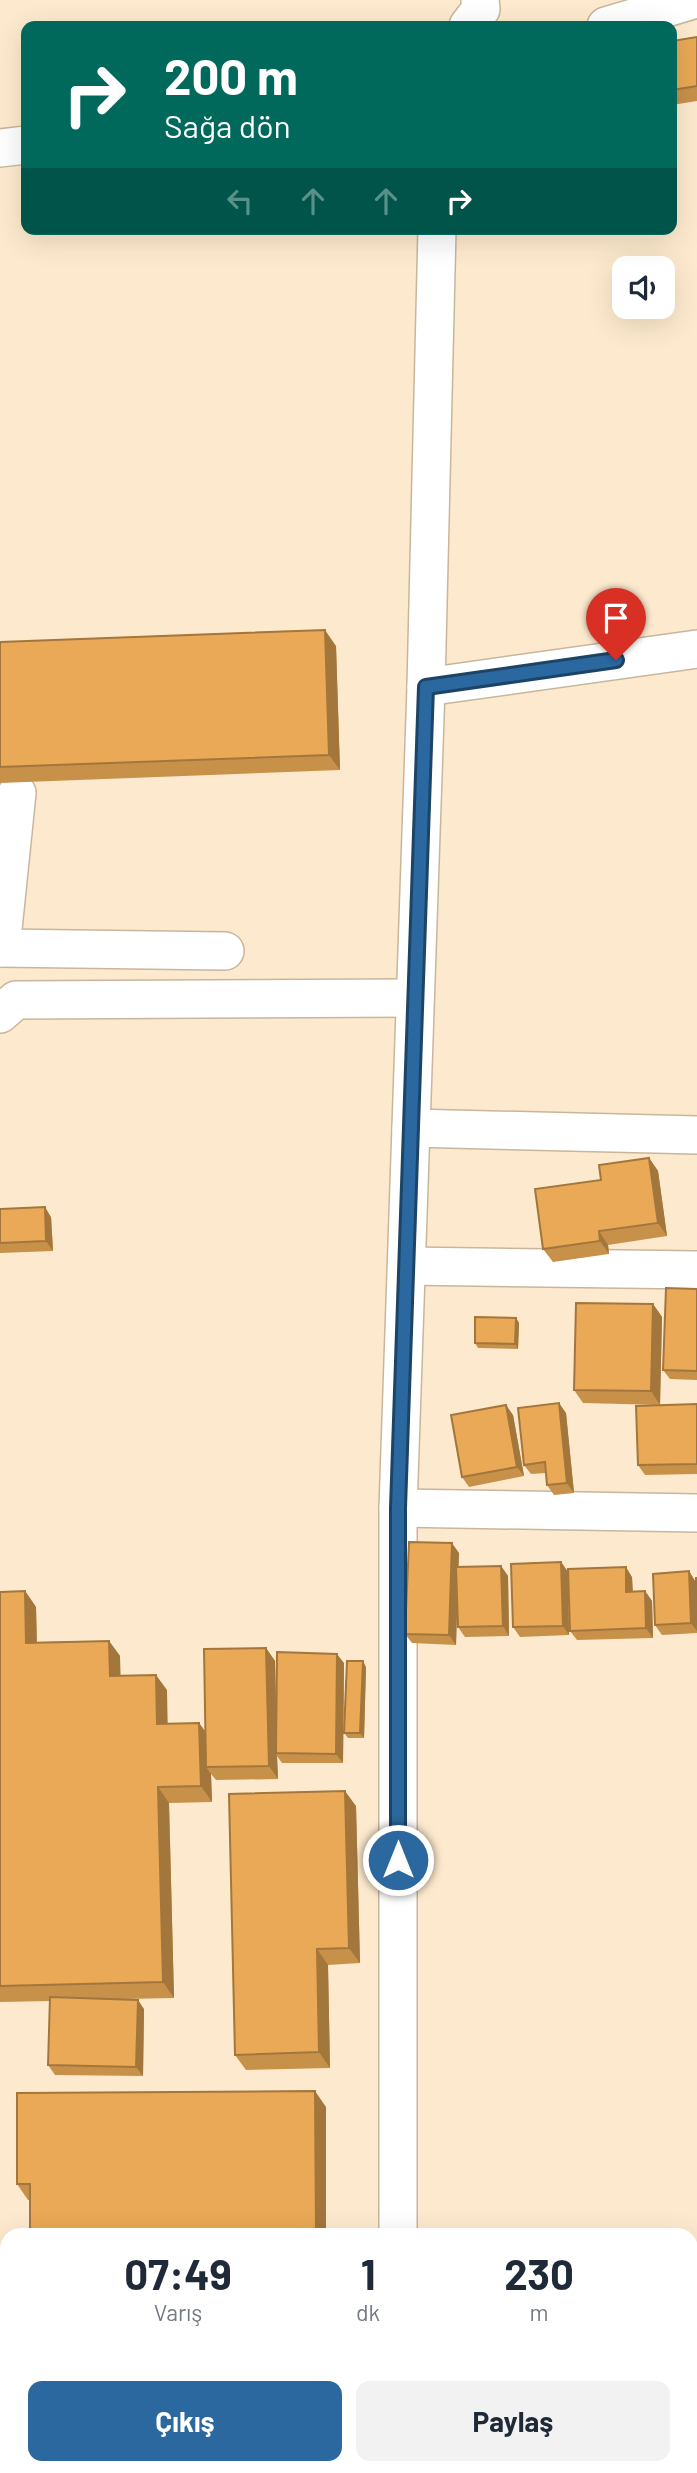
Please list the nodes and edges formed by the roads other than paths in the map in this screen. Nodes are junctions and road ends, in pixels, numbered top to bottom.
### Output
1 (480, 0) edge
2 (693, 0) edge
3 (472, 21) edge
4 (623, 21) edge
5 (21, 146) edge
6 (0, 148) edge
7 (436, 235) edge
8 (697, 649) edge
9 (426, 687) junction
10 (17, 793) edge
11 (0, 948) edge
12 (225, 951) dead end
13 (415, 998) junction
14 (0, 1014) edge
15 (411, 1128) junction
16 (697, 1135) edge
17 (407, 1266) junction
18 (697, 1270) edge
19 (398, 1508) junction
20 (697, 1513) edge
21 (398, 2228) edge

1 - 3 street
2 - 4 street
5 - 6 street
7 - 9 street
8 - 9 street
9 - 13 street
10 - 11 street
11 - 12 street
13 - 14 street
13 - 15 street
15 - 16 street
15 - 17 street
17 - 18 street
17 - 19 street
19 - 20 street
19 - 21 street

